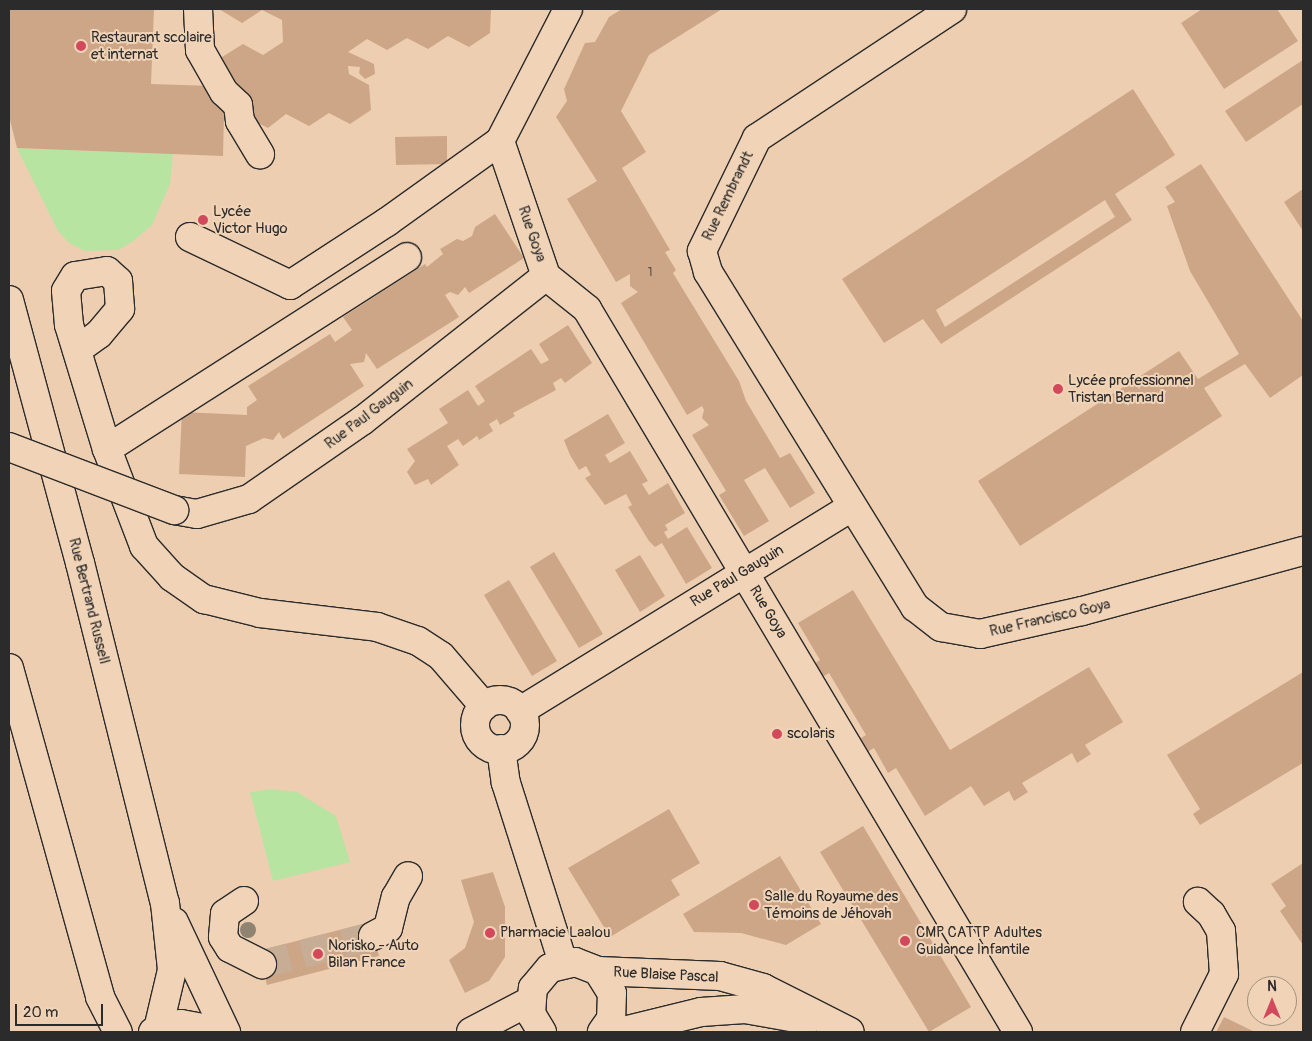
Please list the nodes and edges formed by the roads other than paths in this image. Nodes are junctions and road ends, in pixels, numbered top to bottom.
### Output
1 (198, 9) edge
2 (568, 9) edge
3 (952, 9) edge
4 (500, 141) junction
5 (260, 154) dead end
6 (190, 237) dead end
7 (407, 257) dead end
8 (546, 276) junction
9 (9, 300) edge
10 (77, 350) dead end
11 (9, 447) edge
12 (107, 449) junction
13 (852, 506) junction
14 (1303, 551) edge
15 (744, 572) junction
16 (9, 668) edge
17 (484, 706) junction
18 (520, 711) junction
19 (501, 749) junction
20 (408, 876) dead end
21 (244, 901) dead end
22 (1198, 902) dead end
23 (165, 903) junction
24 (373, 936) tunnel mouth
25 (563, 963) junction
26 (262, 964) tunnel mouth
27 (598, 971) junction
28 (530, 1001) junction
29 (846, 1030) edge
30 (155, 1031) edge
31 (118, 1032) edge
32 (225, 1032) edge
33 (471, 1032) edge
34 (542, 1032) edge
35 (602, 1032) edge
36 (619, 1032) edge
37 (1018, 1032) edge
38 (1195, 1032) edge

1 - 5 street
2 - 4 street
3 - 13 street, Rue Rembrandt
4 - 6 street
4 - 8 street, Rue Goya
7 - 12 street
8 - 11 street, Rue Paul Gauguin, bridge
8 - 15 street, Rue Goya
9 - 23 street, Rue Bertrand Russell
10 - 12 street
12 - 17 street
13 - 14 street, Rue Francisco Goya
13 - 15 street, Rue Paul Gauguin
15 - 18 street, Rue Paul Gauguin
15 - 37 street, Rue Goya
16 - 31 street
17 - 18 street
17 - 19 street
18 - 19 street
19 - 25 street
20 - 24 street
21 - 26 street
22 - 38 street
23 - 30 street, Rue Bertrand Russell
23 - 32 street, Rue Bertrand Russell
25 - 27 street, Rue Blaise Pascal
25 - 28 street
27 - 29 street, Rue Blaise Pascal
27 - 35 street
28 - 33 street
28 - 34 street
29 - 36 street, Rue Blaise Pascal
30 - 32 street

